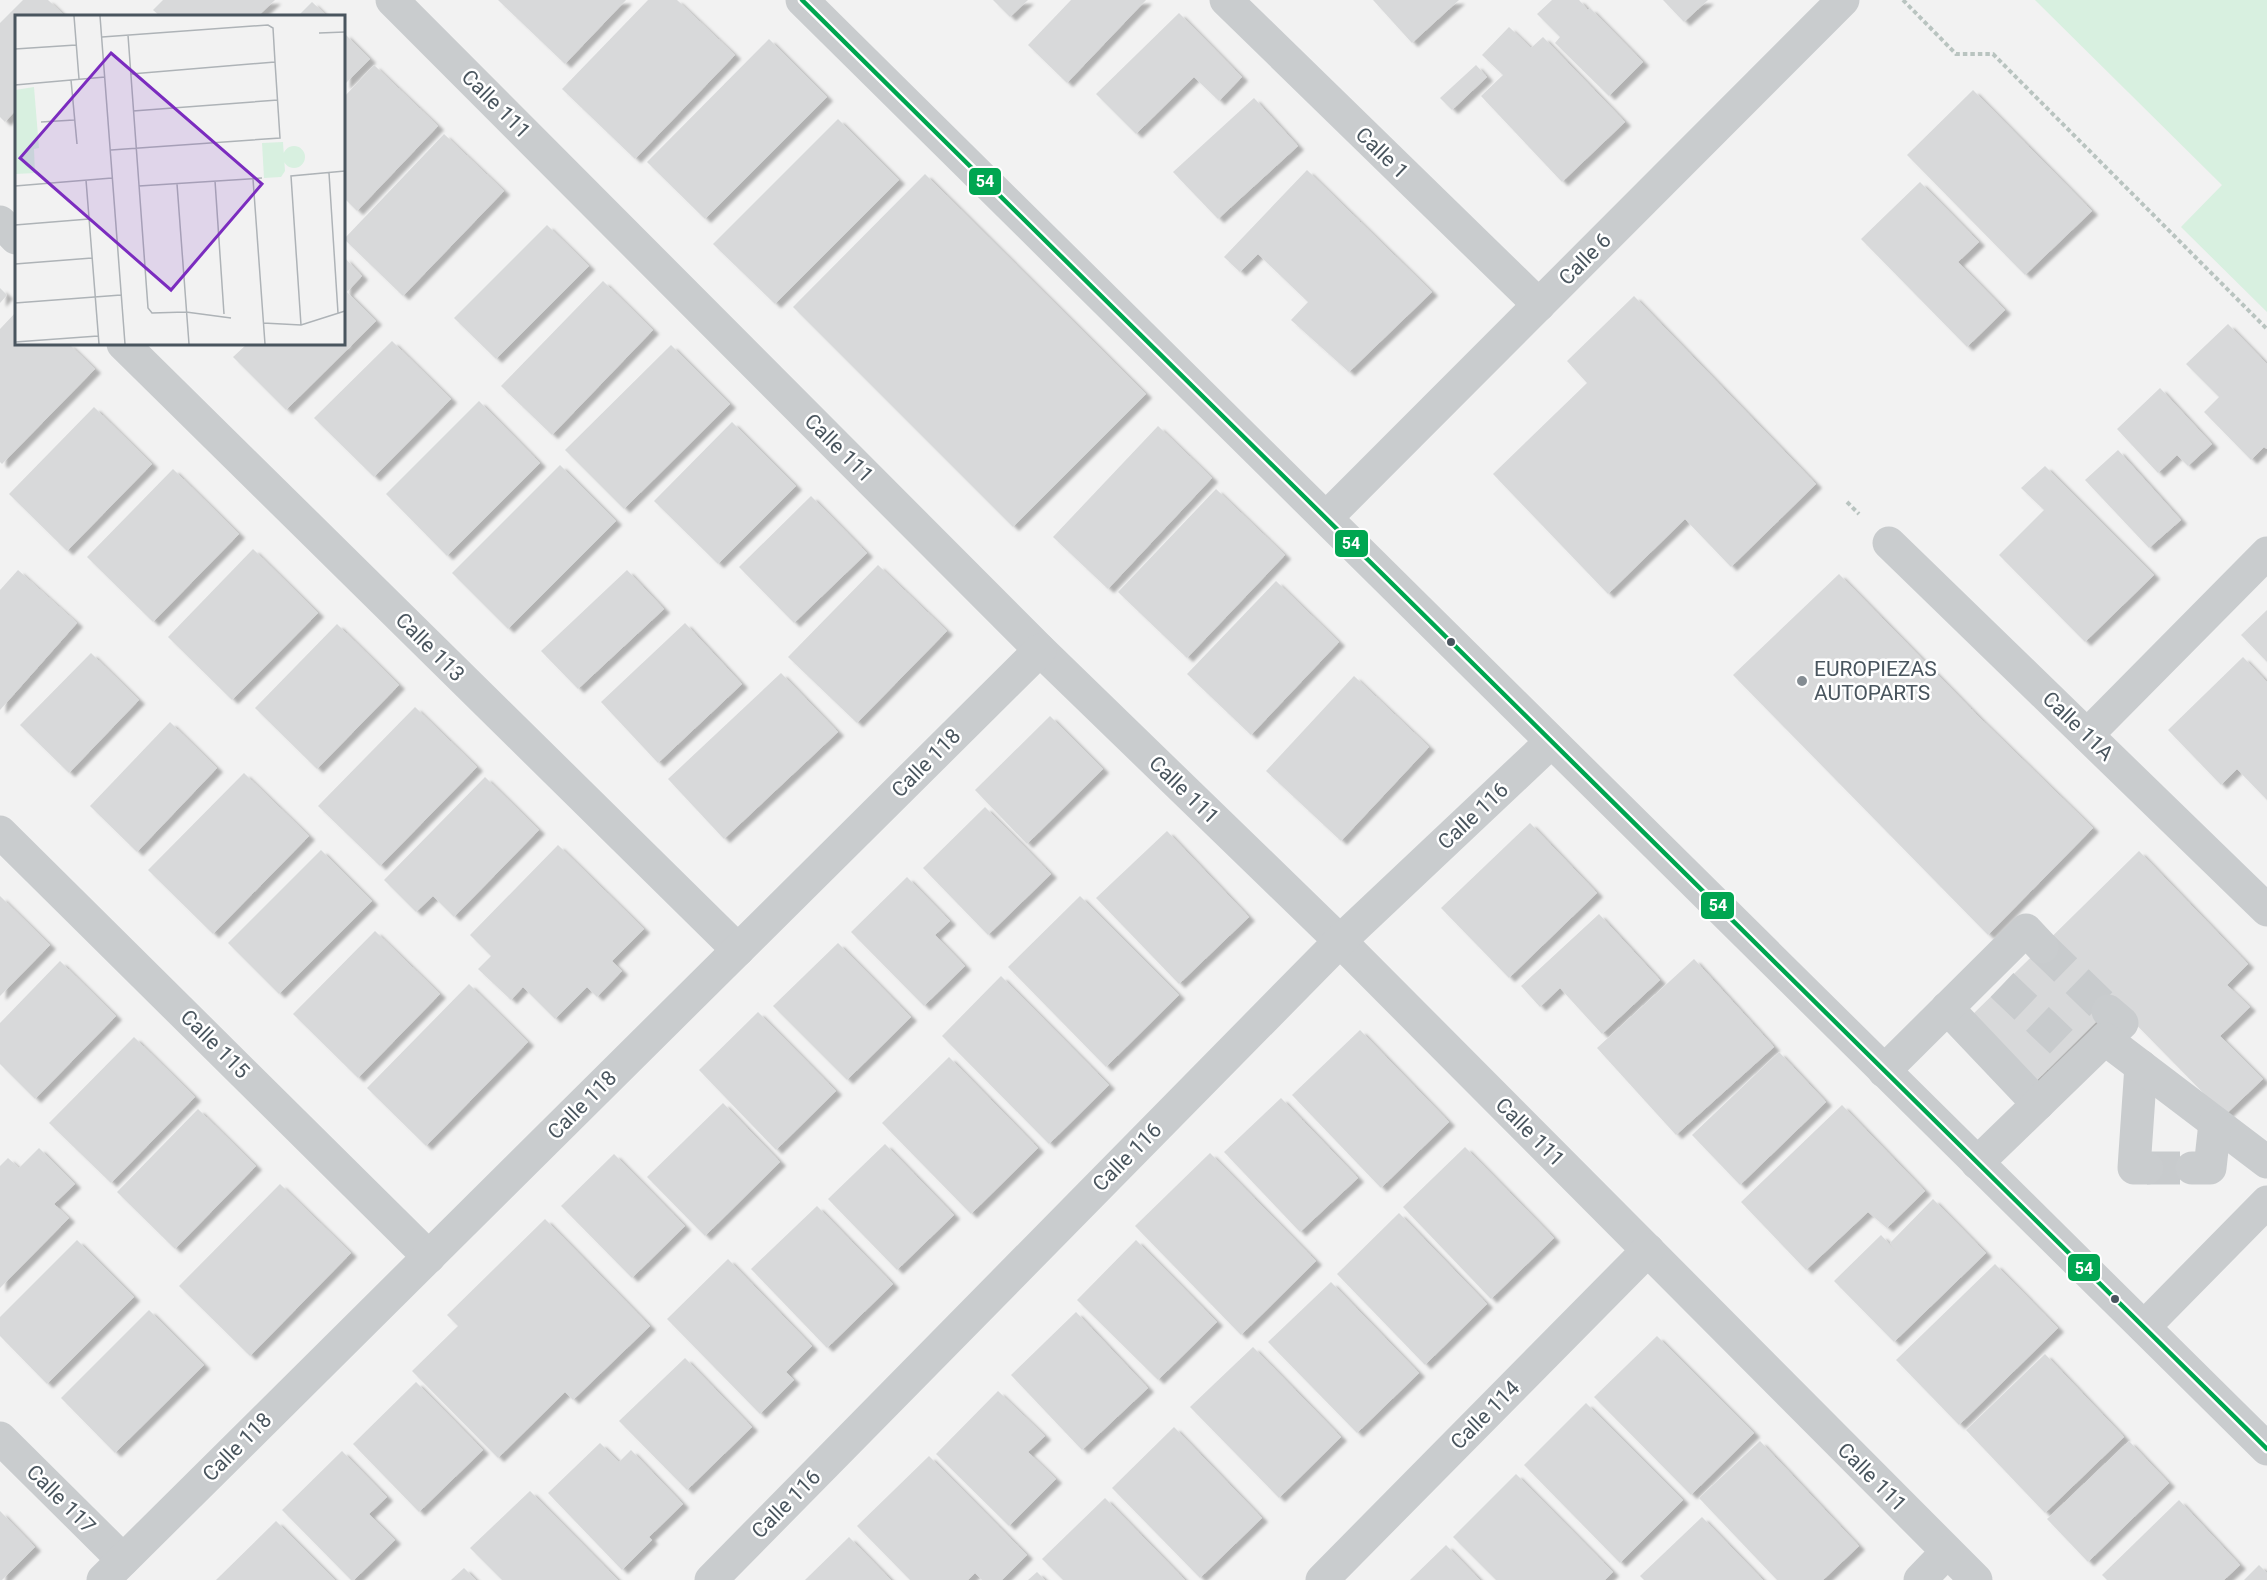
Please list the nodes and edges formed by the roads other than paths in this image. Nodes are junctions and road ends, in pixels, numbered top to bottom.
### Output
1 (392, 0) edge
2 (802, 0) edge
3 (1226, 0) edge
4 (1843, 0) edge
5 (0, 222) edge
6 (15, 237) edge
7 (1539, 305) junction
8 (124, 345) edge
9 (1327, 517) junction
10 (1889, 543) dead end
11 (2267, 553) edge
12 (1040, 650) junction
13 (2087, 735) junction
14 (1551, 742) junction
15 (0, 832) edge
16 (2267, 910) edge
17 (1340, 941) junction
18 (2042, 946) tunnel mouth
19 (738, 950) junction
20 (1947, 1008) junction
21 (2140, 1066) junction
22 (1884, 1071) junction
23 (2038, 1104) junction
24 (2215, 1123) junction
25 (2267, 1162) edge
26 (1977, 1163) junction
27 (2147, 1168) dead end
28 (2192, 1168) tunnel mouth
29 (2267, 1202) edge
30 (1648, 1250) junction
31 (429, 1257) junction
32 (2144, 1327) junction
33 (0, 1438) edge
34 (2267, 1449) edge
35 (1947, 1552) junction
36 (113, 1570) edge
37 (711, 1580) edge
38 (1323, 1580) edge
39 (1920, 1580) edge
40 (1976, 1580) edge

1 - 12 street, Calle 111
2 - 9 street
3 - 7 street, Calle 1
4 - 7 street, Calle 6
5 - 6 street
7 - 9 street, Calle 6
8 - 19 street, Calle 113
9 - 14 street
10 - 13 street, Calle 11A
11 - 13 street
12 - 17 street, Calle 111
12 - 19 street, Calle 118
13 - 16 street, Calle 11A
14 - 17 street, Calle 116
14 - 22 street
15 - 31 street, Calle 115
17 - 30 street, Calle 111
17 - 37 street, Calle 116
18 - 20 street
19 - 31 street, Calle 118
20 - 22 street
20 - 23 street
21 - 23 street
21 - 24 street
21 - 27 street
22 - 26 street
23 - 26 street
24 - 25 street
24 - 28 street
26 - 32 street
29 - 32 street
30 - 35 street, Calle 111
30 - 38 street, Calle 114
31 - 36 street, Calle 118
32 - 34 street
33 - 36 street, Calle 117
35 - 39 street
35 - 40 street, Calle 111

